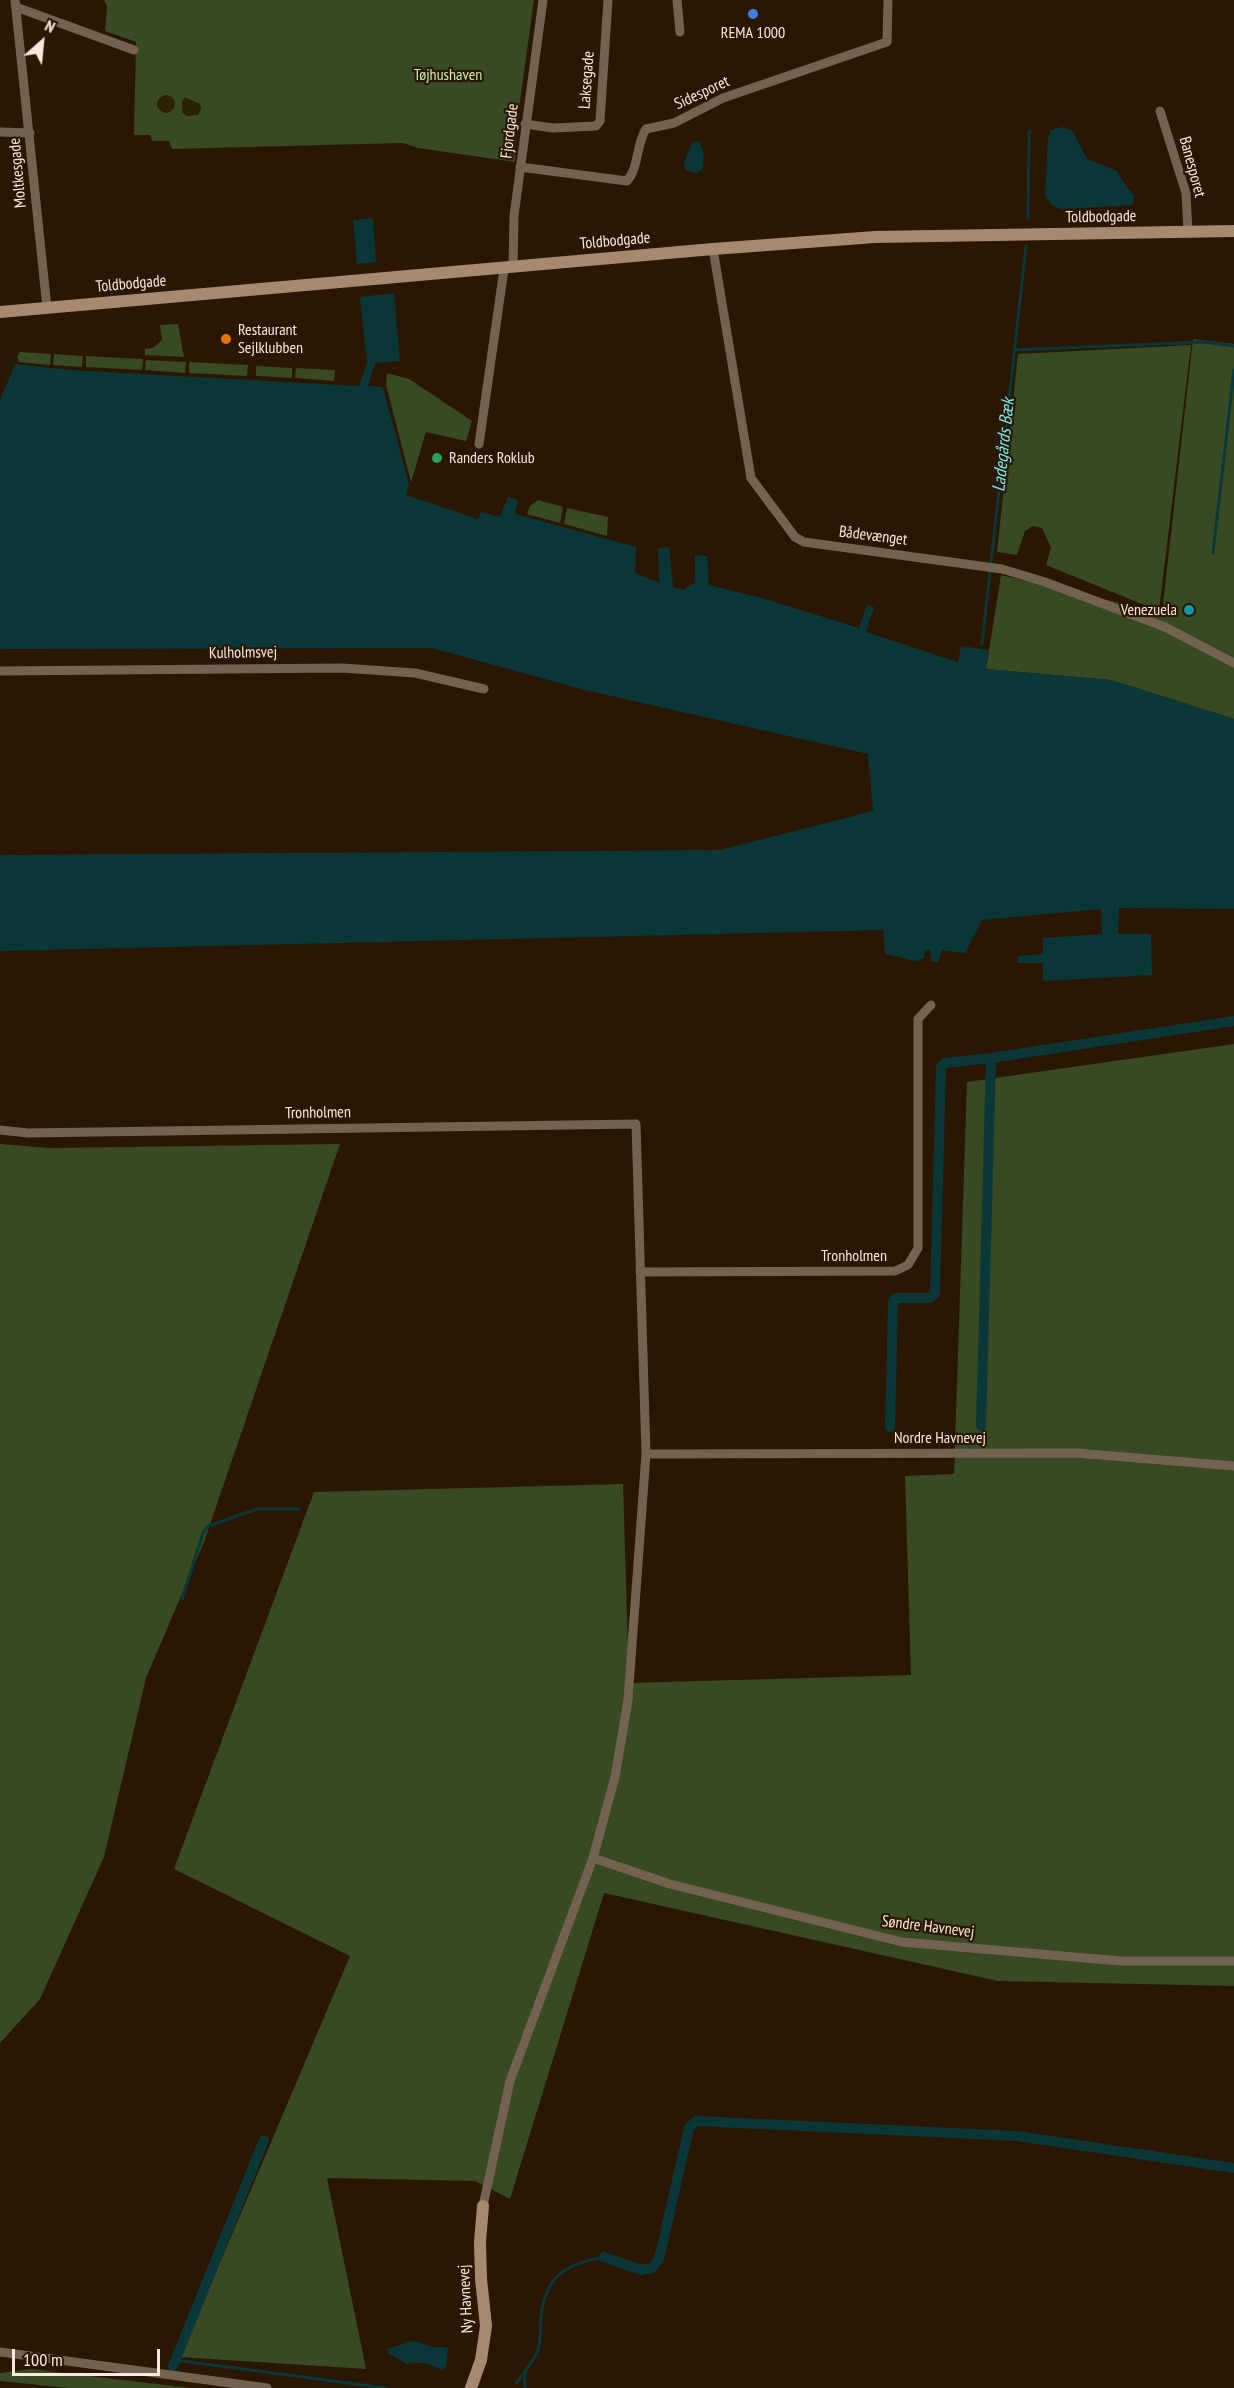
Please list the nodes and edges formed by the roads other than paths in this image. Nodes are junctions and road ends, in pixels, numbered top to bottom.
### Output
1 (543, 0) edge
2 (608, 0) edge
3 (677, 0) edge
4 (888, 0) edge
5 (15, 4) edge
6 (680, 32) dead end
7 (134, 50) dead end
8 (1160, 111) dead end
9 (525, 124) junction
10 (0, 132) edge
11 (30, 133) junction
12 (520, 167) junction
13 (1234, 231) edge
14 (1188, 232) junction
15 (713, 249) junction
16 (508, 268) junction
17 (47, 308) junction
18 (0, 312) edge
19 (479, 444) dead end
20 (1234, 663) edge
21 (0, 671) edge
22 (484, 688) dead end
23 (930, 1005) dead end
24 (0, 1130) edge
25 (640, 1272) junction
26 (646, 1454) junction
27 (1234, 1466) edge
28 (592, 1858) junction
29 (1234, 1962) edge
30 (483, 2206) joint
31 (0, 2352) edge
32 (267, 2388) edge
33 (471, 2388) edge

1 - 9 street, Fjordgade
2 - 9 street, Laksegade
3 - 6 street
4 - 12 street, Sidesporet
5 - 7 street
5 - 11 street, Moltkesgade
8 - 14 street, Banesporet
9 - 12 street, Fjordgade
10 - 11 street
11 - 17 street, Moltkesgade
12 - 16 street, Fjordgade
13 - 14 street, Toldbodgade
14 - 15 street, Toldbodgade
15 - 16 street, Toldbodgade
15 - 20 street, Bådevænget
16 - 17 street, Toldbodgade
16 - 19 street, Fjordgade
17 - 18 street, Toldbodgade
21 - 22 street, Kulholmsvej
23 - 25 street, Tronholmen
24 - 25 street, Tronholmen
25 - 26 street
26 - 27 street, Nordre Havnevej
26 - 28 street
28 - 29 street, Søndre Havnevej
28 - 30 street
30 - 33 street, Ny Havnevej
31 - 32 street

